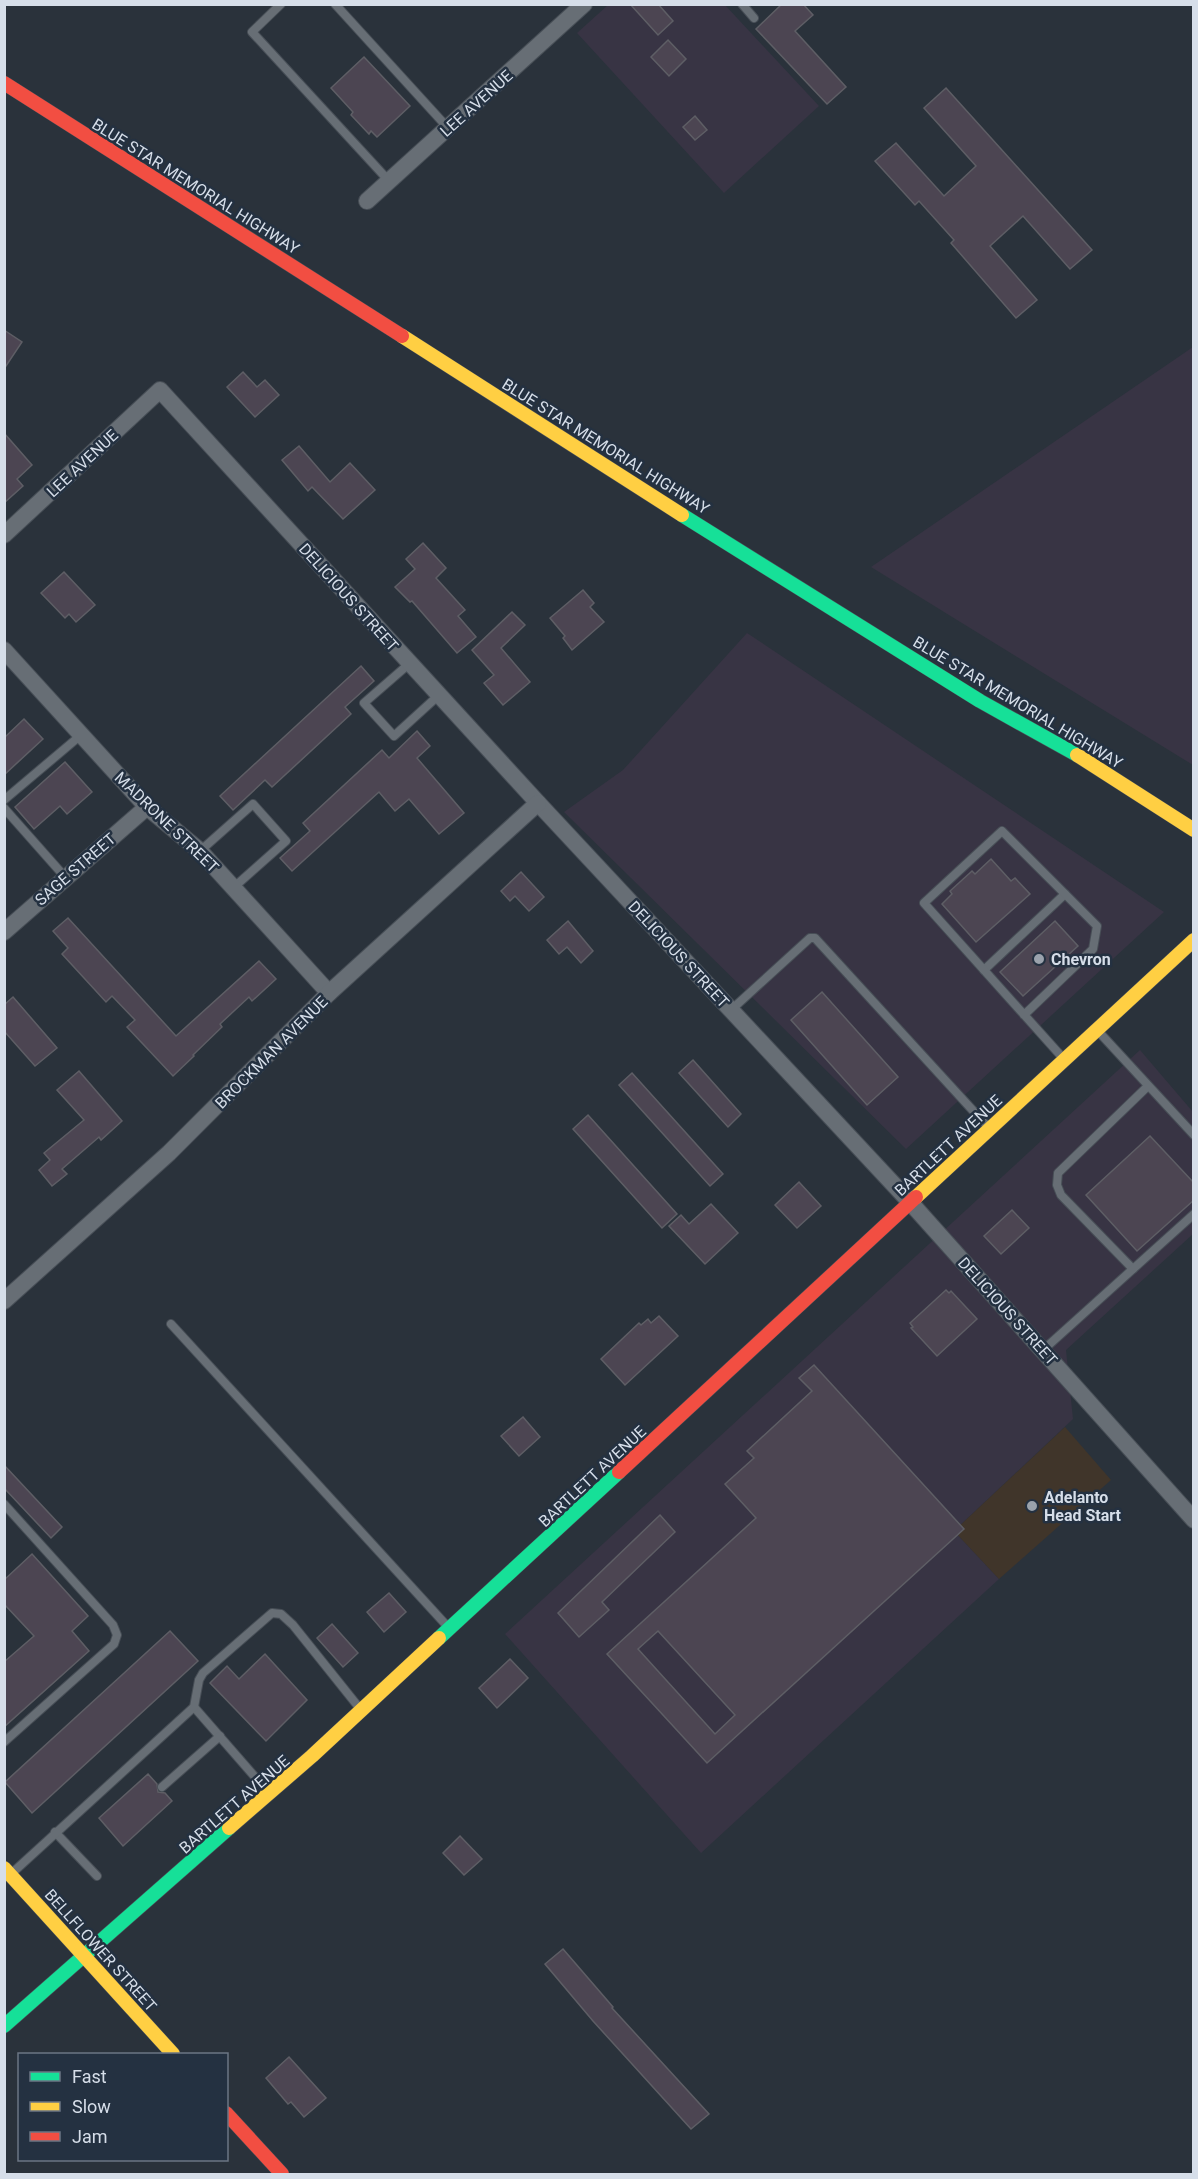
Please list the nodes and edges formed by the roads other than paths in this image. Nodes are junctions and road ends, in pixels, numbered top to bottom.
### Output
1 (281, 4) edge
2 (335, 4) edge
3 (584, 4) edge
4 (742, 4) edge
5 (754, 18) dead end
6 (4, 83) edge
7 (448, 128) junction
8 (389, 182) junction
9 (367, 201) dead end
10 (160, 390) joint
11 (6, 531) edge
12 (4, 650) edge
13 (410, 663) junction
14 (440, 695) junction
15 (81, 735) junction
16 (4, 800) edge
17 (538, 803) junction
18 (147, 807) junction
19 (4, 808) edge
20 (1194, 830) edge
21 (200, 851) junction
22 (65, 877) junction
23 (234, 888) junction
24 (1065, 894) junction
25 (4, 932) edge
26 (1194, 940) edge
27 (984, 970) junction
28 (329, 993) junction
29 (731, 1010) junction
30 (1024, 1015) junction
31 (1097, 1030) junction
32 (1065, 1060) junction
33 (1148, 1086) junction
34 (990, 1129) junction
35 (1194, 1135) edge
36 (910, 1202) junction
37 (1194, 1214) edge
38 (1133, 1269) junction
39 (4, 1301) edge
40 (171, 1324) dead end
41 (1042, 1351) junction
42 (4, 1504) edge
43 (1194, 1520) edge
44 (450, 1630) junction
45 (194, 1707) junction
46 (362, 1711) junction
47 (220, 1736) junction
48 (4, 1742) edge
49 (162, 1786) dead end
50 (270, 1794) junction
51 (56, 1833) junction
52 (7, 1871) edge
53 (97, 1876) dead end
54 (85, 1957) junction
55 (4, 2026) edge
56 (171, 2053) edge
57 (228, 2115) edge
58 (282, 2175) edge

1 - 8 lane
2 - 7 lane
3 - 7 street, LEE AVENUE
4 - 5 lane
6 - 20 main road, BLUE STAR MEMORIAL HIGHWAY
7 - 8 street, LEE AVENUE
8 - 9 street, LEE AVENUE
10 - 11 street, LEE AVENUE
10 - 13 street, DELICIOUS STREET
12 - 15 street, MADRONE STREET
13 - 14 street, DELICIOUS STREET
13 - 14 lane
14 - 17 street, DELICIOUS STREET
15 - 16 lane
15 - 18 street, MADRONE STREET
17 - 28 street, BROCKMAN AVENUE
17 - 29 street, DELICIOUS STREET
18 - 21 street, MADRONE STREET
18 - 22 street, SAGE STREET
19 - 22 lane
21 - 23 street, MADRONE STREET
21 - 23 lane
22 - 25 street, SAGE STREET
23 - 28 street, MADRONE STREET
24 - 27 lane
24 - 27 lane
24 - 30 lane
26 - 31 main road, BARTLETT AVENUE
27 - 30 lane
28 - 39 street, BROCKMAN AVENUE
29 - 34 lane
29 - 36 street, DELICIOUS STREET
30 - 32 lane
31 - 32 main road, BARTLETT AVENUE
31 - 33 lane
32 - 34 main road, BARTLETT AVENUE
33 - 35 lane
33 - 38 lane
34 - 36 main road, BARTLETT AVENUE
36 - 41 street, DELICIOUS STREET
36 - 44 main road, BARTLETT AVENUE
37 - 38 lane
38 - 41 lane
40 - 44 lane
41 - 43 street, DELICIOUS STREET
42 - 48 lane
44 - 46 main road, BARTLETT AVENUE
45 - 46 lane
45 - 47 lane
45 - 51 lane
46 - 50 main road, BARTLETT AVENUE
47 - 49 lane
47 - 50 lane
50 - 54 main road, BARTLETT AVENUE
51 - 52 lane
51 - 53 lane
52 - 54 main road, BELLFLOWER STREET
54 - 55 main road, BARTLETT AVENUE
54 - 56 main road, BELLFLOWER STREET
57 - 58 main road

